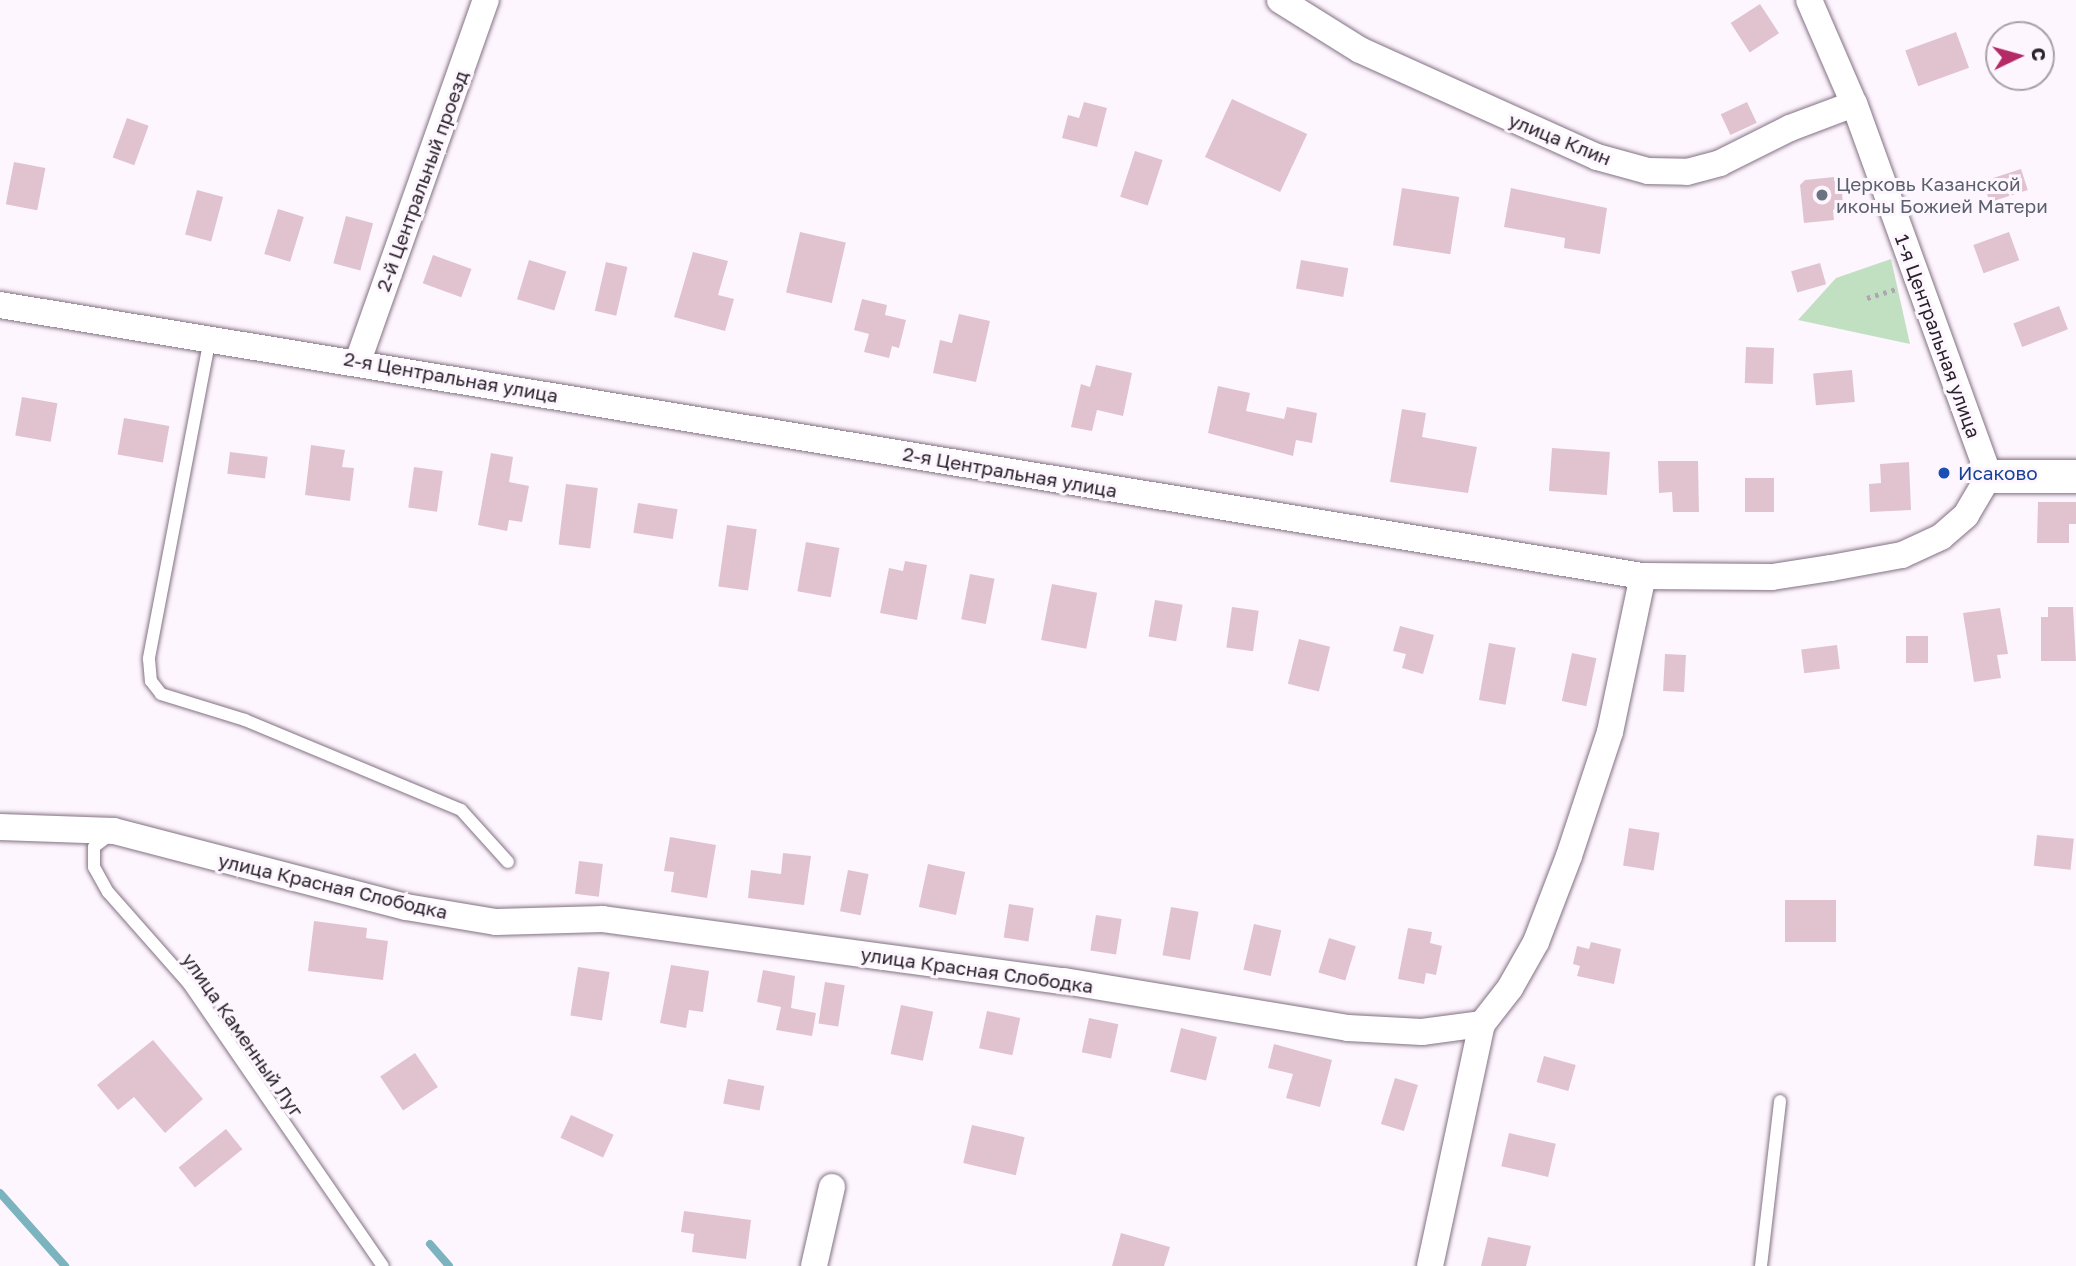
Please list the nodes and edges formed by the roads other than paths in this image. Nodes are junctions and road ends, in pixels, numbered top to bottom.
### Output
1 (486, 0) edge
2 (1280, 0) edge
3 (1810, 0) edge
4 (1854, 104) junction
5 (0, 305) edge
6 (211, 338) junction
7 (358, 361) junction
8 (1989, 476) junction
9 (2076, 476) edge
10 (1643, 576) junction
11 (0, 827) edge
12 (114, 831) junction
13 (508, 862) dead end
14 (1482, 1024) junction
15 (1780, 1101) dead end
16 (832, 1187) dead end
17 (383, 1266) edge
18 (814, 1266) edge
19 (1430, 1266) edge
20 (1761, 1266) edge

1 - 7 street, 2-й Центральный проезд
2 - 4 street, улица Клин
3 - 4 street, 1-я Центральная улица
4 - 8 street, 1-я Центральная улица
5 - 6 street, 2-я Центральная улица
6 - 7 street, 2-я Центральная улица
6 - 13 lane
7 - 10 street, 2-я Центральная улица
8 - 9 street
8 - 10 street, 2-я Центральная улица
10 - 14 street
11 - 12 street, улица Красная Слободка
12 - 14 street, улица Красная Слободка
12 - 17 lane, улица Каменный Луг
14 - 19 street
15 - 20 lane
16 - 18 street

